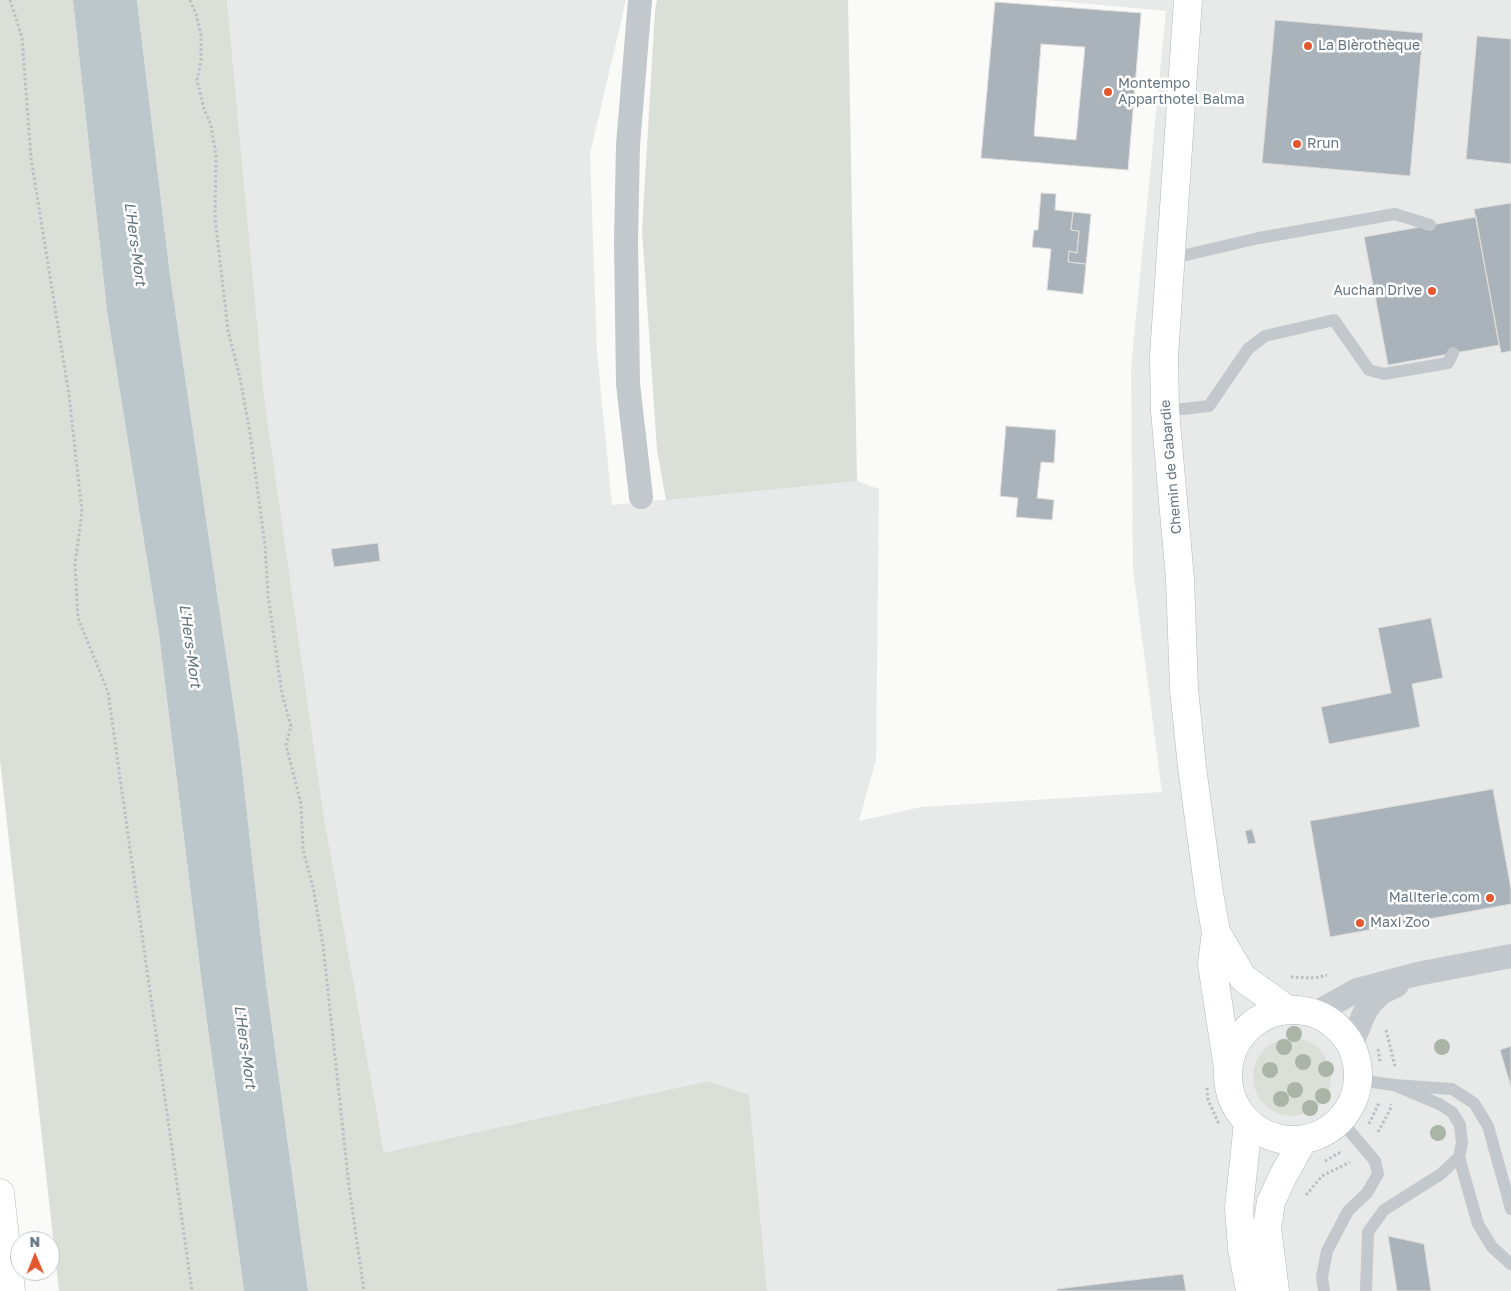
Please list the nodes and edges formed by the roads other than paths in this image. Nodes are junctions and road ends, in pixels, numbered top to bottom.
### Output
1 (640, 0) edge
2 (1188, 0) edge
3 (1430, 225) dead end
4 (1170, 254) junction
5 (1453, 353) dead end
6 (1165, 411) junction
7 (641, 497) dead end
8 (1216, 932) junction
9 (1511, 956) edge
10 (1417, 974) junction
11 (1288, 1010) junction
12 (1316, 1013) junction
13 (1351, 1045) junction
14 (1228, 1068) junction
15 (1358, 1080) junction
16 (1394, 1085) junction
17 (1340, 1120) junction
18 (1248, 1123) junction
19 (1303, 1140) junction
20 (1459, 1157) junction
21 (0, 1193) edge
22 (1511, 1208) edge
23 (1511, 1264) edge
24 (11, 1291) edge
25 (1250, 1291) edge
26 (1275, 1291) edge
27 (1324, 1291) edge
28 (1366, 1291) edge

1 - 7 street
2 - 4 main road, Chemin de Gabardie
3 - 4 lane
4 - 6 main road, Chemin de Gabardie
5 - 6 lane
6 - 8 main road, Chemin de Gabardie
8 - 11 main road, Chemin de Gabardie
8 - 14 main road, Chemin de Gabardie
9 - 10 street
10 - 12 street
10 - 13 street
11 - 12 main road
11 - 14 main road
12 - 13 main road
13 - 15 main road
14 - 18 main road
15 - 16 lane
15 - 17 main road
16 - 20 lane
16 - 22 lane
17 - 19 main road
17 - 27 lane
18 - 19 main road
18 - 25 main road
19 - 26 main road
20 - 23 lane
20 - 28 lane
21 - 24 main road

